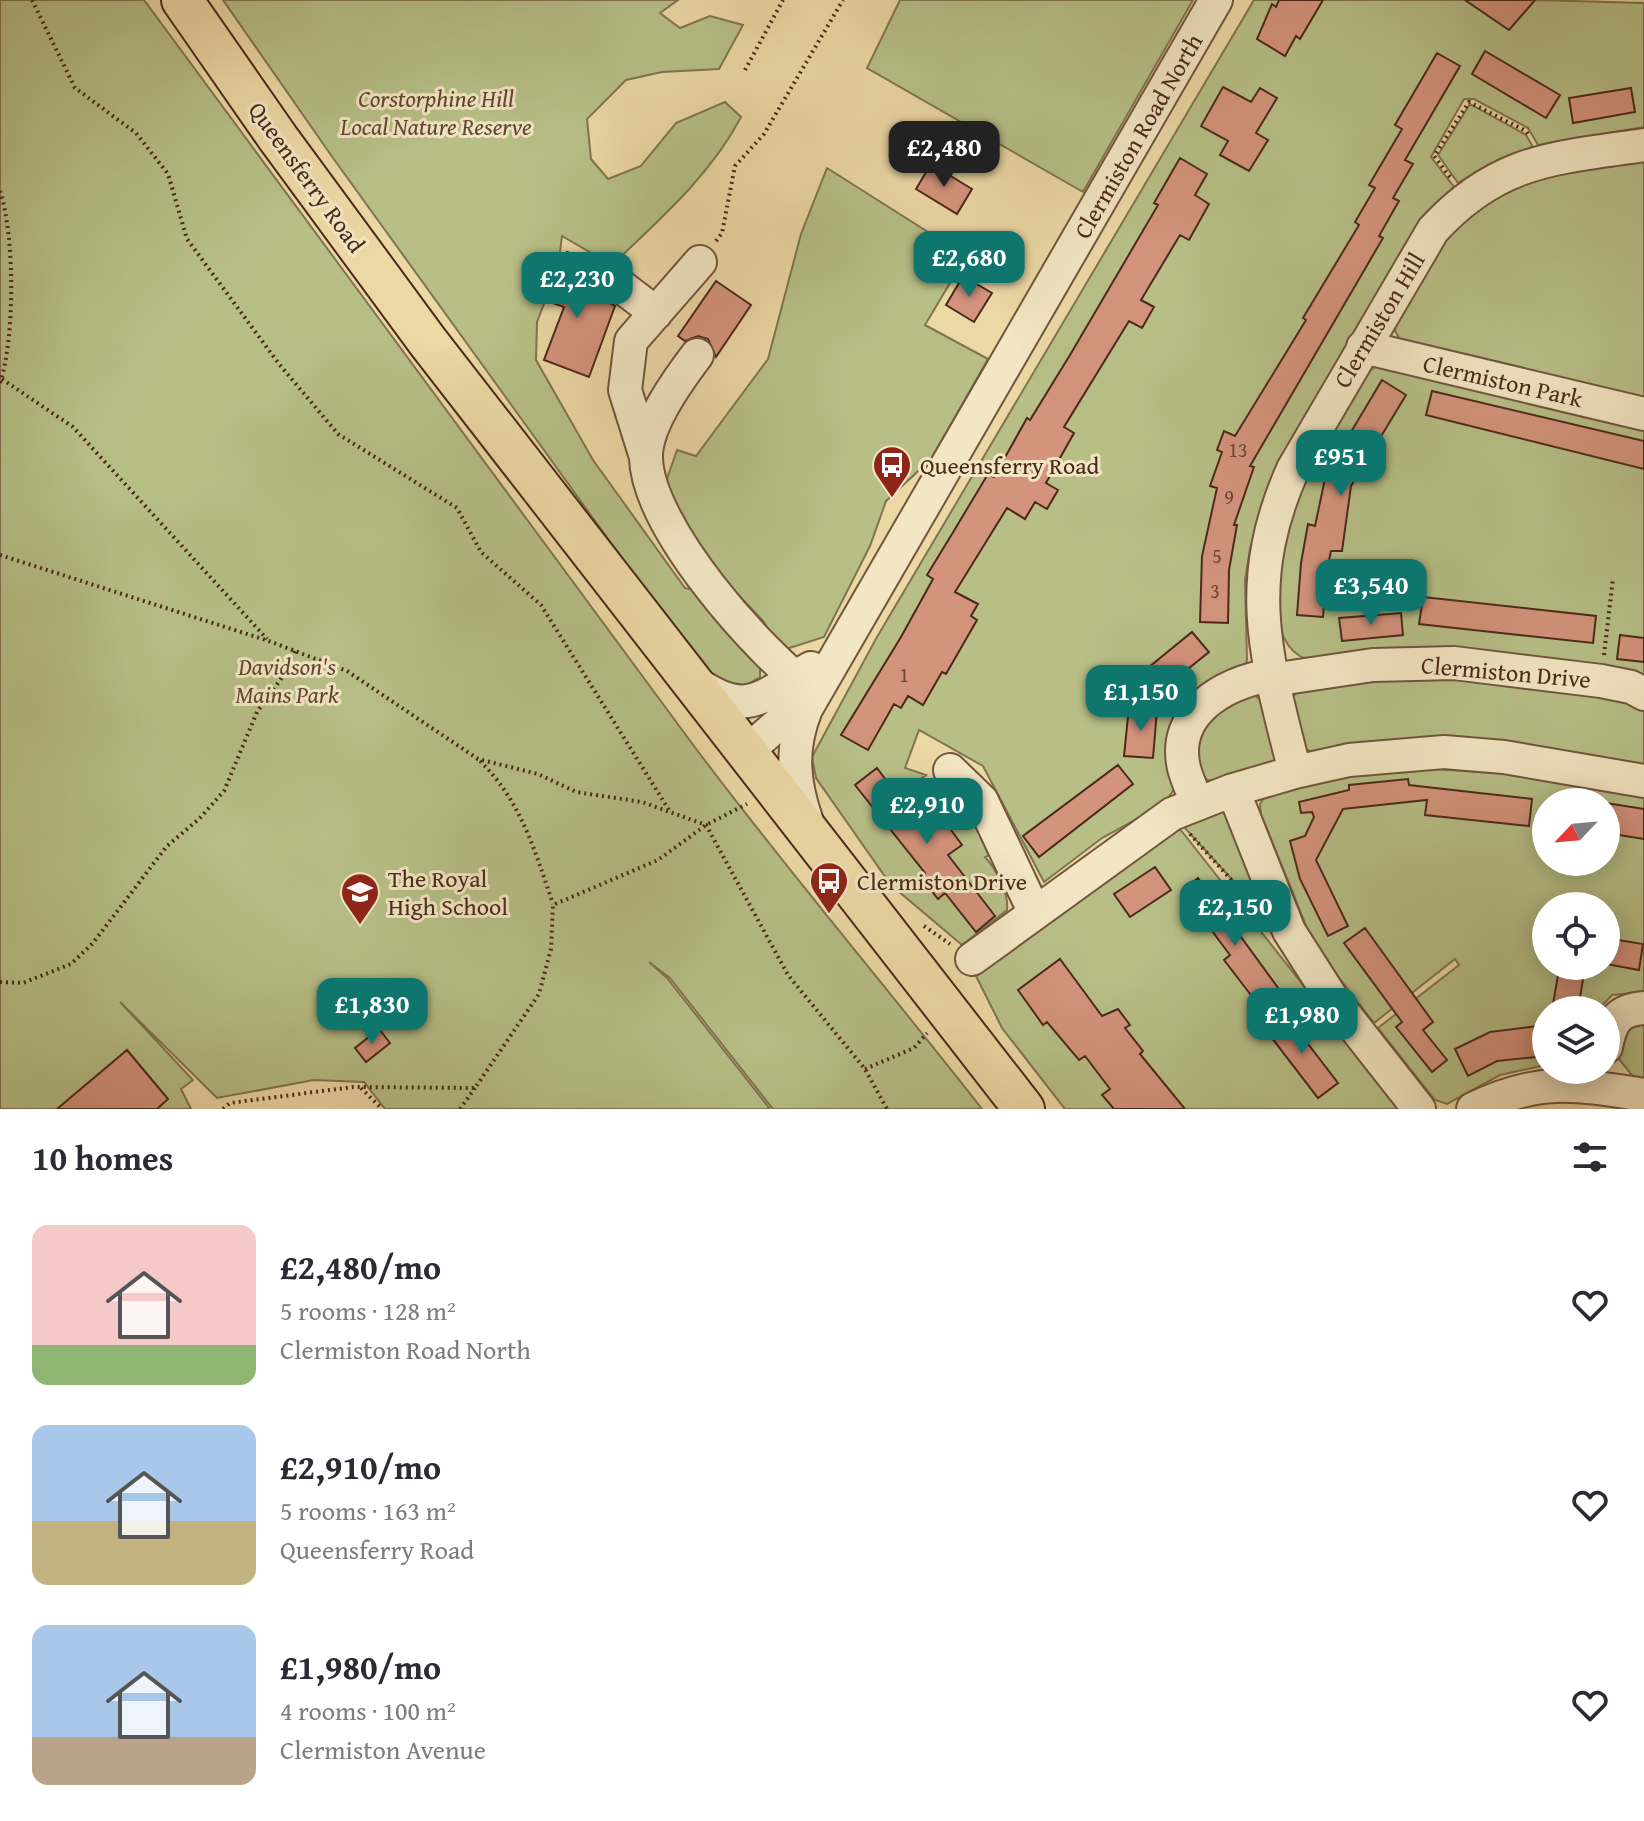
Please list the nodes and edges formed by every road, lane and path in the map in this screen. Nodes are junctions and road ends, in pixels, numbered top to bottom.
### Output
1 (32, 0) edge
2 (182, 0) edge
3 (783, 0) edge
4 (843, 0) edge
5 (1216, 0) edge
6 (745, 70) dead end
7 (1644, 145) edge
8 (1544, 160) junction
9 (1457, 186) dead end
10 (0, 191) edge
11 (700, 262) joint
12 (601, 271) dead end
13 (656, 313) junction
14 (1363, 347) junction
15 (697, 355) dead end
16 (1, 381) edge
17 (1644, 414) edge
18 (646, 457) junction
19 (0, 555) edge
20 (1613, 578) dead end
21 (269, 641) junction
22 (295, 651) junction
23 (1271, 678) junction
24 (693, 681) junction
25 (1601, 681) junction
26 (804, 685) junction
27 (1644, 694) edge
28 (747, 751) junction
29 (478, 759) junction
30 (950, 770) dead end
31 (1295, 772) junction
32 (1644, 781) edge
33 (1233, 790) junction
34 (1197, 803) junction
35 (670, 812) junction
36 (706, 825) junction
37 (815, 840) junction
38 (553, 905) junction
39 (1034, 911) junction
40 (972, 959) dead end
41 (0, 982) edge
42 (1644, 1008) edge
43 (947, 1010) junction
44 (1620, 1013) edge
45 (865, 1069) junction
46 (1554, 1084) edge
47 (1613, 1084) edge
48 (359, 1087) junction
49 (475, 1088) junction
50 (1644, 1095) edge
51 (223, 1109) edge
52 (382, 1109) edge
53 (460, 1109) edge
54 (887, 1109) edge
55 (1024, 1109) edge
56 (1419, 1109) edge
57 (1473, 1109) edge

1 - 35 path
2 - 24 main road, Queensferry Road
3 - 6 path
4 - 11 path
5 - 26 street, Clermiston Road North
7 - 8 street, Clermiston Hill
8 - 9 path
8 - 14 street, Clermiston Hill
10 - 16 path
11 - 13 street
12 - 13 street
13 - 18 street
14 - 17 street, Clermiston Park
14 - 23 street, Clermiston Hill
15 - 18 street
16 - 21 path
18 - 26 street
19 - 21 path
20 - 25 path
21 - 22 path
22 - 29 path
22 - 41 path
23 - 25 street, Clermiston Drive
23 - 31 street, Clermiston Hill
23 - 34 street, Clermiston Drive
24 - 26 street
24 - 28 main road, Queensferry Road
25 - 27 street, Clermiston Drive
26 - 28 street, Clermiston Road North
26 - 37 street, Clermiston Road North
28 - 37 main road, Queensferry Road
29 - 35 path
29 - 38 path
30 - 39 street
31 - 32 street
31 - 33 street
33 - 34 street
33 - 56 street
34 - 39 street
35 - 36 path
36 - 38 path
36 - 45 path
37 - 43 main road, Queensferry Road
38 - 49 path
39 - 40 street
42 - 44 street
43 - 45 path
43 - 55 main road, Queensferry Road
45 - 54 path
46 - 57 street
47 - 50 street
48 - 49 path
48 - 51 path
48 - 52 path
49 - 53 path

